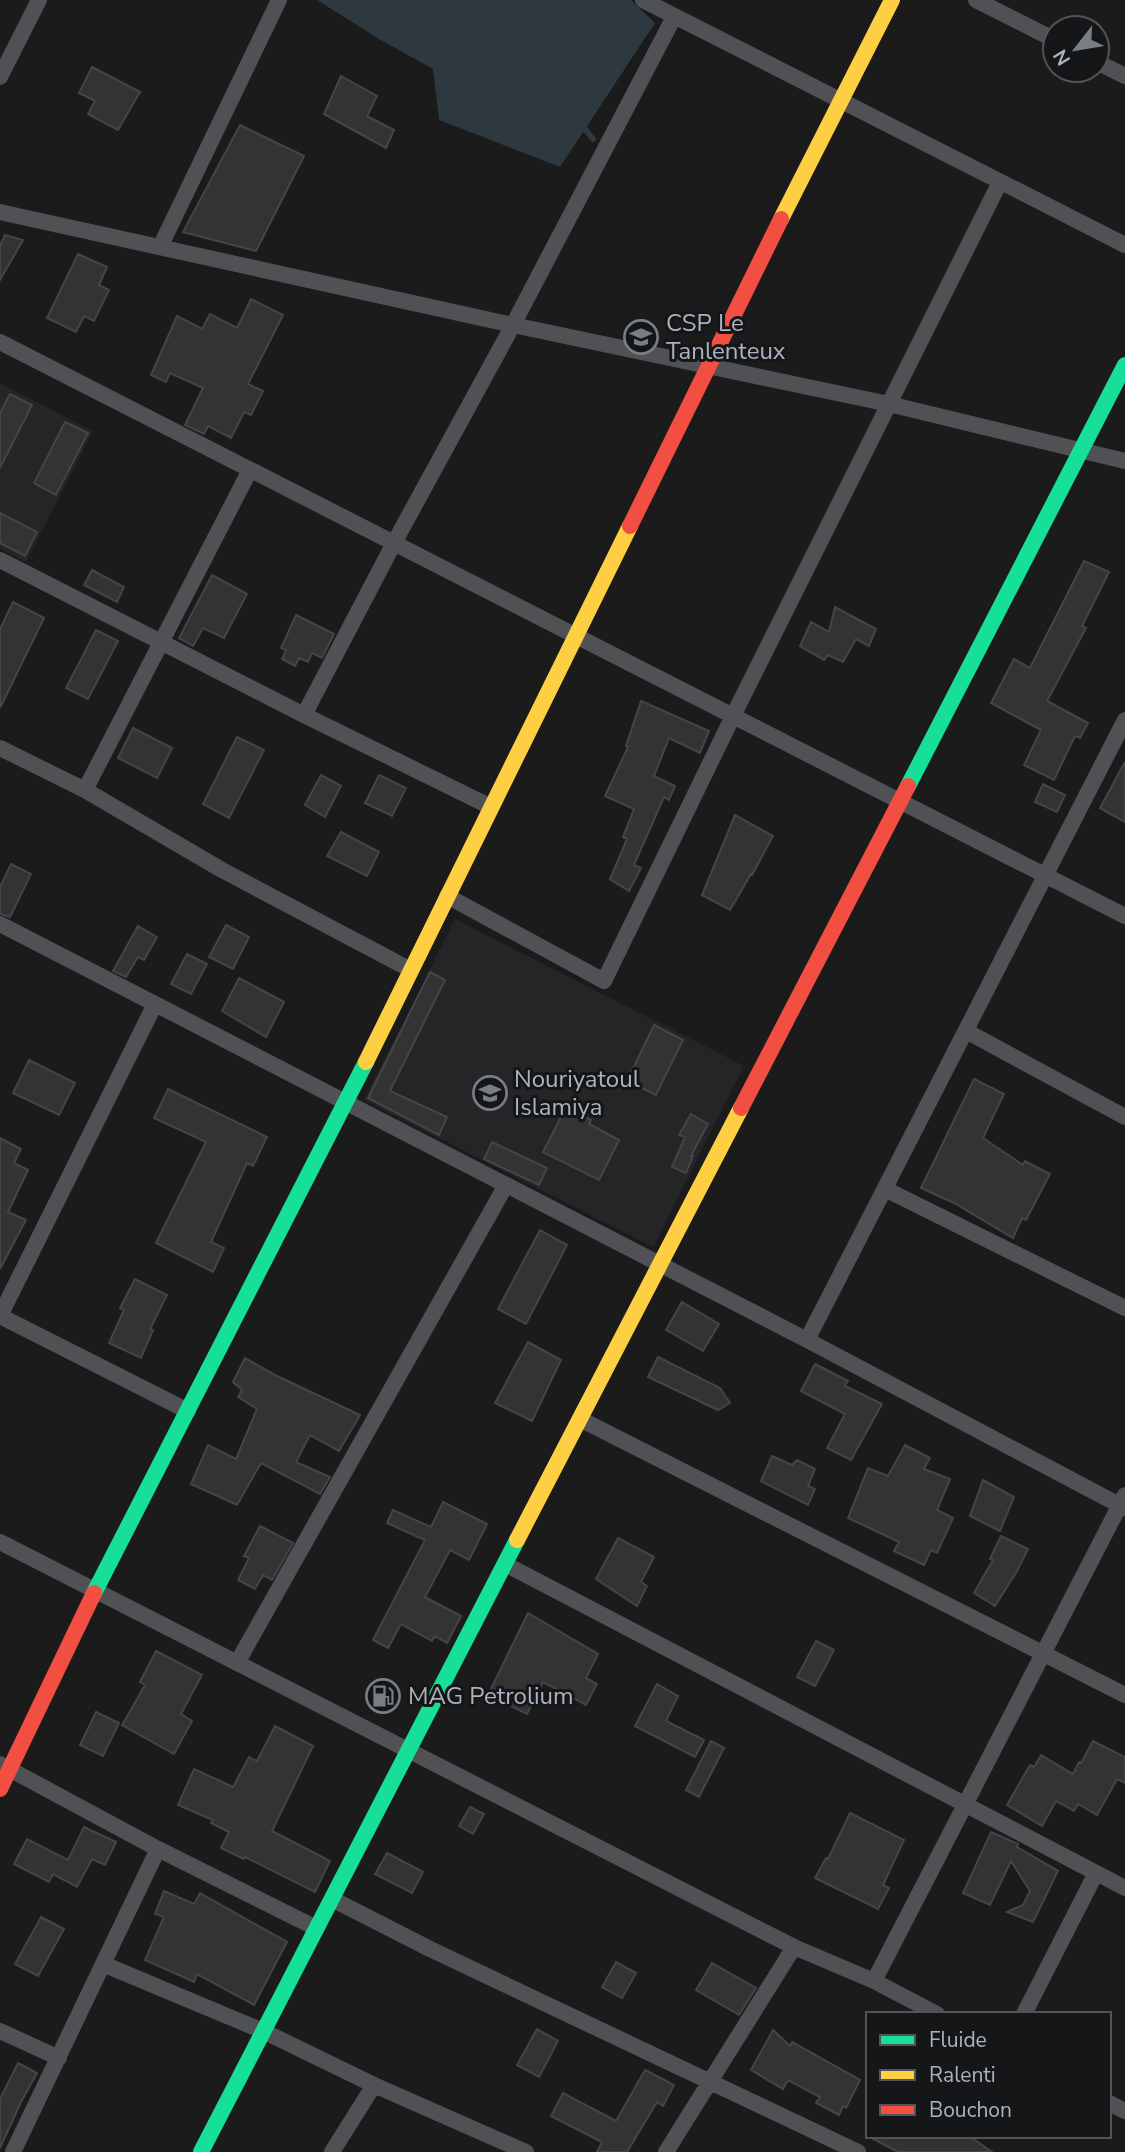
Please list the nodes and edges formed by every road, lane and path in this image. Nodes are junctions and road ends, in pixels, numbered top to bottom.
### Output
1 (39, 0) edge
2 (279, 0) edge
3 (643, 0) edge
4 (892, 0) edge
5 (976, 0) edge
6 (674, 17) junction
7 (1041, 33) edge
8 (0, 77) edge
9 (839, 100) junction
10 (1000, 181) junction
11 (0, 212) edge
12 (161, 245) junction
13 (1125, 245) edge
14 (513, 325) junction
15 (0, 342) edge
16 (1125, 365) edge
17 (709, 366) junction
18 (889, 404) junction
19 (1082, 449) junction
20 (1125, 461) edge
21 (250, 470) junction
22 (394, 543) junction
23 (0, 560) edge
24 (576, 636) junction
25 (161, 642) junction
26 (304, 715) junction
27 (733, 716) junction
28 (1125, 720) edge
29 (0, 748) edge
30 (85, 790) junction
31 (900, 801) junction
32 (491, 807) junction
33 (1045, 875) junction
34 (447, 896) junction
35 (1125, 916) edge
36 (0, 924) edge
37 (411, 970) junction
38 (155, 1004) junction
39 (966, 1031) junction
40 (346, 1102) junction
41 (1125, 1117) edge
42 (506, 1185) junction
43 (885, 1189) junction
44 (660, 1264) junction
45 (1125, 1308) edge
46 (0, 1316) edge
47 (807, 1340) junction
48 (188, 1411) junction
49 (580, 1419) junction
50 (1123, 1503) edge
51 (0, 1542) edge
52 (505, 1564) junction
53 (95, 1591) junction
54 (1043, 1654) junction
55 (237, 1663) junction
56 (1125, 1695) edge
57 (409, 1749) junction
58 (5, 1766) edge
59 (0, 1789) edge
60 (965, 1806) junction
61 (158, 1849) junction
62 (1096, 1872) junction
63 (1125, 1888) edge
64 (332, 1899) junction
65 (316, 1928) junction
66 (794, 1947) junction
67 (103, 1964) junction
68 (874, 1981) junction
69 (933, 2012) edge
70 (1025, 2012) edge
71 (0, 2031) edge
72 (263, 2031) junction
73 (59, 2058) junction
74 (709, 2083) junction
75 (374, 2084) junction
76 (505, 2148) edge
77 (13, 2152) edge
78 (201, 2152) edge
79 (332, 2152) edge
80 (526, 2152) edge
81 (666, 2152) edge
82 (858, 2152) edge

1 - 8 street
2 - 12 street
3 - 6 street
4 - 9 street
5 - 7 street
6 - 9 street
6 - 14 street
9 - 10 street
9 - 17 street
10 - 13 street
10 - 18 street
11 - 12 street
12 - 14 street
14 - 17 street
14 - 22 street
15 - 21 street
16 - 19 street
17 - 18 street
17 - 24 street
18 - 19 street
18 - 27 street
19 - 20 street
19 - 31 street
21 - 22 street
21 - 25 street
22 - 24 street
22 - 26 street
23 - 25 street
24 - 27 street
24 - 32 street
25 - 26 street
25 - 30 street
26 - 32 street
27 - 31 street
27 - 34 street
28 - 33 street
29 - 30 street
30 - 37 street
31 - 33 street
31 - 44 street
32 - 34 street
33 - 35 street
33 - 39 street
34 - 37 street
36 - 38 street
37 - 40 street
38 - 40 street
38 - 46 street
39 - 41 street
39 - 43 street
40 - 42 street
40 - 48 street
42 - 44 street
42 - 55 street
43 - 45 street
43 - 47 street
44 - 47 street
44 - 49 street
46 - 48 street
47 - 50 street
48 - 53 street
49 - 52 street
49 - 54 street
50 - 54 street
51 - 53 street
52 - 57 street
52 - 60 street
53 - 55 street
53 - 58 street
54 - 56 street
54 - 60 street
55 - 57 street
57 - 64 street
57 - 66 street
58 - 59 street
58 - 61 street
60 - 62 street
60 - 68 street
61 - 65 street
61 - 67 street
62 - 63 street
62 - 70 street
64 - 65 street
64 - 74 street
65 - 72 street
66 - 68 street
66 - 74 street
67 - 72 street
67 - 73 street
68 - 69 street
71 - 73 street
72 - 75 street
72 - 78 street
73 - 77 street
74 - 81 street
74 - 82 street
75 - 76 street
75 - 79 street
76 - 80 street

